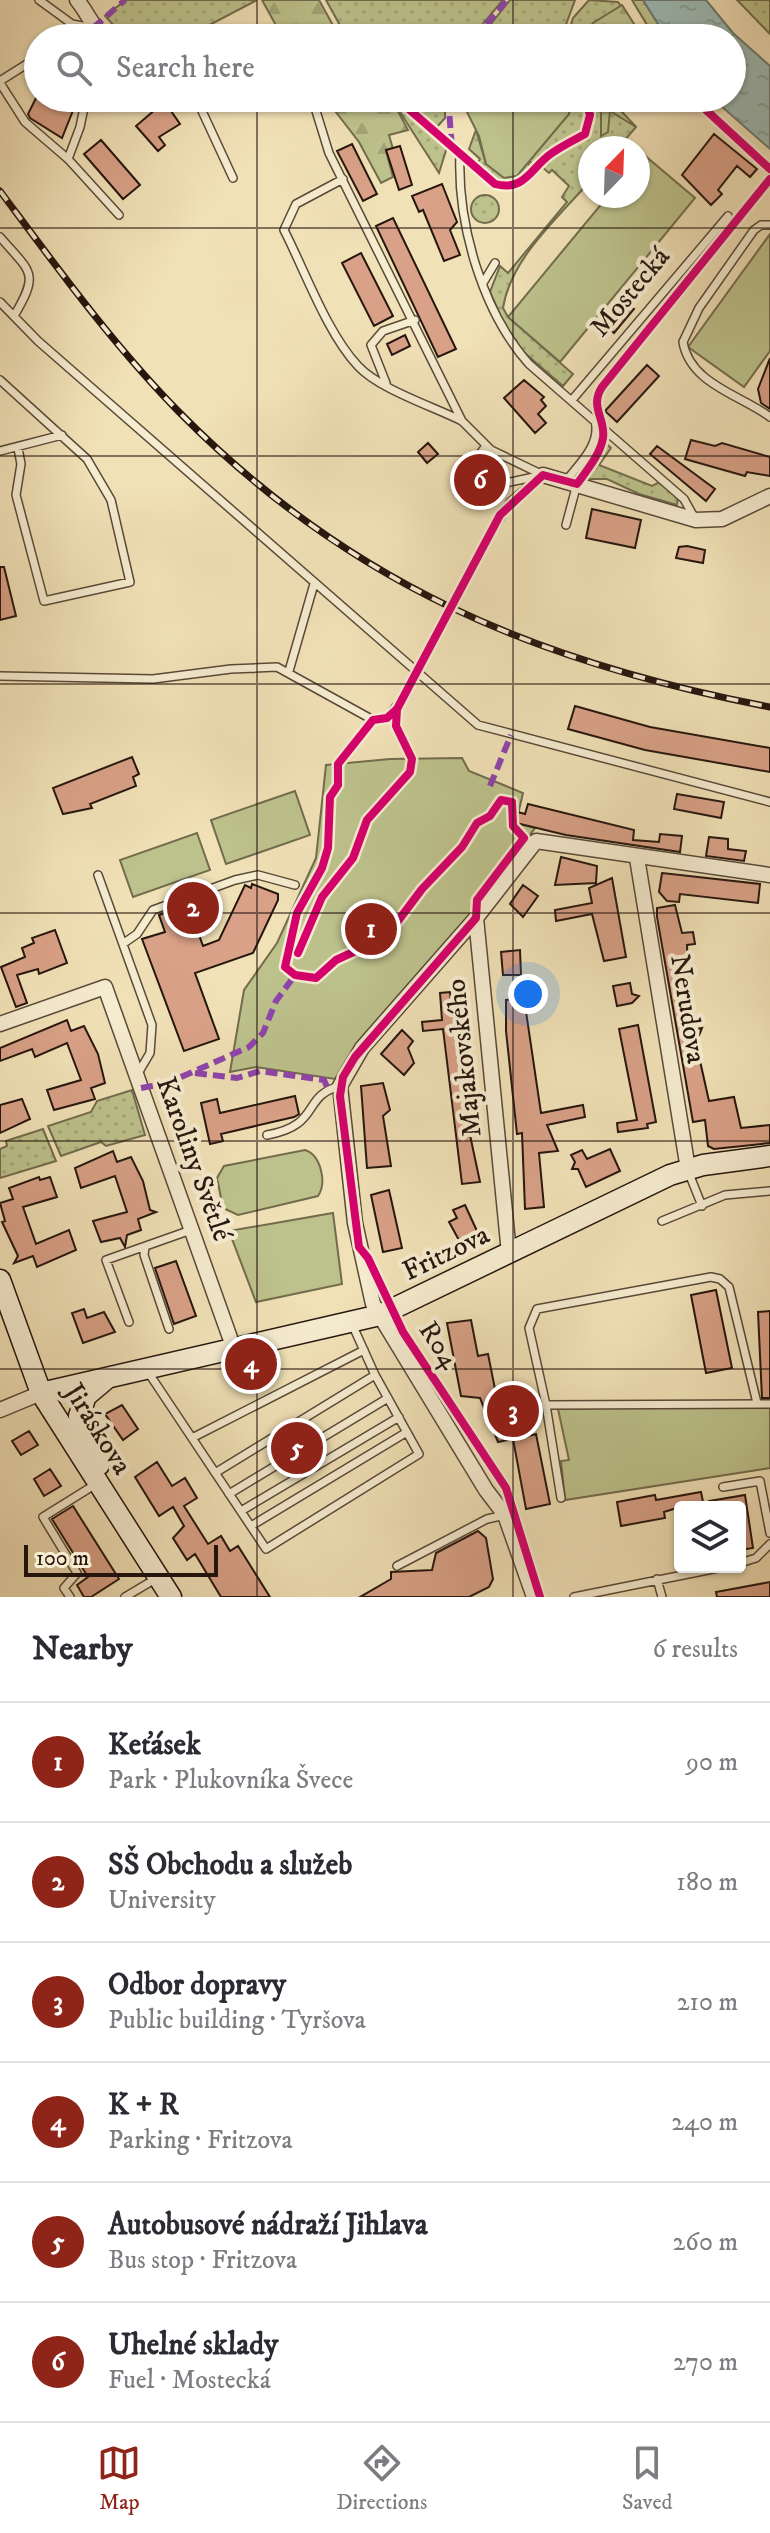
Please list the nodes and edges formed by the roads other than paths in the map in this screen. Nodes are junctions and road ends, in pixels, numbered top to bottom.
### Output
1 (39, 0) edge
2 (77, 0) edge
3 (72, 24) edge
4 (93, 24) edge
5 (24, 66) edge
6 (0, 82) edge
7 (83, 112) edge
8 (202, 112) edge
9 (316, 112) edge
10 (460, 153) dead end
11 (68, 159) junction
12 (233, 178) dead end
13 (343, 179) junction
14 (119, 215) dead end
15 (728, 216) dead end
16 (770, 225) edge
17 (0, 237) edge
18 (495, 263) dead end
19 (482, 285) junction
20 (0, 302) edge
21 (14, 316) junction
22 (415, 320) junction
23 (0, 380) edge
24 (387, 385) junction
25 (572, 400) junction
26 (770, 417) edge
27 (594, 420) junction
28 (462, 421) junction
29 (62, 435) junction
30 (486, 446) junction
31 (18, 448) junction
32 (0, 451) edge
33 (543, 475) junction
34 (572, 482) junction
35 (770, 496) edge
36 (696, 520) junction
37 (566, 525) dead end
38 (488, 538) dead end
39 (314, 584) junction
40 (289, 671) junction
41 (0, 676) edge
42 (407, 693) dead end
43 (770, 802) edge
44 (637, 858) junction
45 (98, 875) dead end
46 (770, 875) edge
47 (295, 885) dead end
48 (476, 918) junction
49 (124, 943) junction
50 (0, 1024) edge
51 (137, 1075) junction
52 (340, 1086) junction
53 (267, 1135) dead end
54 (770, 1156) edge
55 (688, 1169) junction
56 (770, 1191) edge
57 (702, 1206) junction
58 (662, 1221) dead end
59 (191, 1230) junction
60 (145, 1247) junction
61 (509, 1253) junction
62 (0, 1280) edge
63 (380, 1315) junction
64 (129, 1322) dead end
65 (351, 1322) junction
66 (169, 1329) dead end
67 (234, 1349) junction
68 (364, 1350) junction
69 (145, 1369) junction
70 (375, 1375) junction
71 (109, 1377) junction
72 (41, 1393) junction
73 (388, 1398) junction
74 (757, 1403) junction
75 (770, 1404) edge
76 (546, 1405) junction
77 (0, 1410) edge
78 (399, 1417) junction
79 (407, 1432) junction
80 (192, 1438) junction
81 (215, 1473) junction
82 (723, 1487) dead end
83 (104, 1491) junction
84 (229, 1494) junction
85 (561, 1498) dead end
86 (241, 1511) junction
87 (505, 1515) junction
88 (251, 1526) junction
89 (770, 1533) edge
90 (770, 1544) edge
91 (746, 1561) edge
92 (397, 1566) dead end
93 (690, 1573) edge
94 (159, 1577) junction
95 (657, 1579) junction
96 (70, 1597) edge
97 (125, 1597) edge
98 (171, 1597) edge
99 (534, 1597) edge
100 (574, 1597) edge
101 (662, 1597) edge

1 - 3 lane
2 - 4 street
5 - 6 lane
6 - 11 lane
7 - 11 lane
8 - 12 lane
9 - 13 lane
10 - 19 lane
11 - 14 lane
13 - 22 lane
13 - 24 lane
15 - 25 lane, Mostecká
16 - 26 lane
17 - 21 lane
18 - 19 lane
19 - 25 lane
20 - 21 lane
21 - 39 lane
22 - 24 lane
22 - 28 lane
23 - 29 lane
24 - 28 lane
25 - 27 lane
27 - 34 lane
27 - 36 lane
28 - 30 lane
29 - 31 lane
29 - 31 lane
30 - 33 lane
30 - 33 lane
31 - 32 lane
33 - 34 street
33 - 38 lane
34 - 36 street
34 - 37 lane
35 - 36 street
39 - 40 lane
39 - 43 lane
40 - 41 lane
40 - 42 lane
44 - 46 street
44 - 48 street
44 - 55 street, Nerudova
45 - 49 lane
47 - 49 lane
48 - 52 street
48 - 61 street, Majakovského
49 - 51 lane
50 - 51 street, Karoliny Světlé
51 - 59 street, Karoliny Světlé
52 - 53 lane
52 - 63 street
54 - 55 street, Fritzova
55 - 57 lane
55 - 61 street, Fritzova
56 - 57 lane
57 - 58 lane
59 - 60 lane
59 - 67 street, Karoliny Světlé
60 - 64 lane
60 - 66 lane
61 - 63 street, Fritzova
62 - 72 street, Jiráskova
63 - 65 street, Fritzova
63 - 87 street
65 - 67 street, Fritzova
65 - 68 lane
67 - 69 street, Fritzova
68 - 70 lane
68 - 80 lane
69 - 71 street, Fritzova
69 - 80 lane
70 - 73 lane
70 - 81 lane
71 - 72 street, Fritzova
71 - 83 street
72 - 77 street
72 - 83 street, Jiráskova
73 - 78 lane
73 - 84 lane
74 - 75 lane
74 - 76 lane
74 - 76 lane
76 - 85 lane
78 - 79 lane
78 - 86 lane
79 - 88 lane
79 - 88 lane
80 - 81 lane
81 - 84 lane
82 - 89 lane
83 - 94 street, Jiráskova
83 - 96 lane
84 - 86 lane
86 - 88 lane
87 - 92 lane
87 - 99 street
90 - 91 lane
93 - 95 lane
94 - 97 lane
94 - 98 street, Jiráskova
95 - 100 lane
95 - 101 lane

